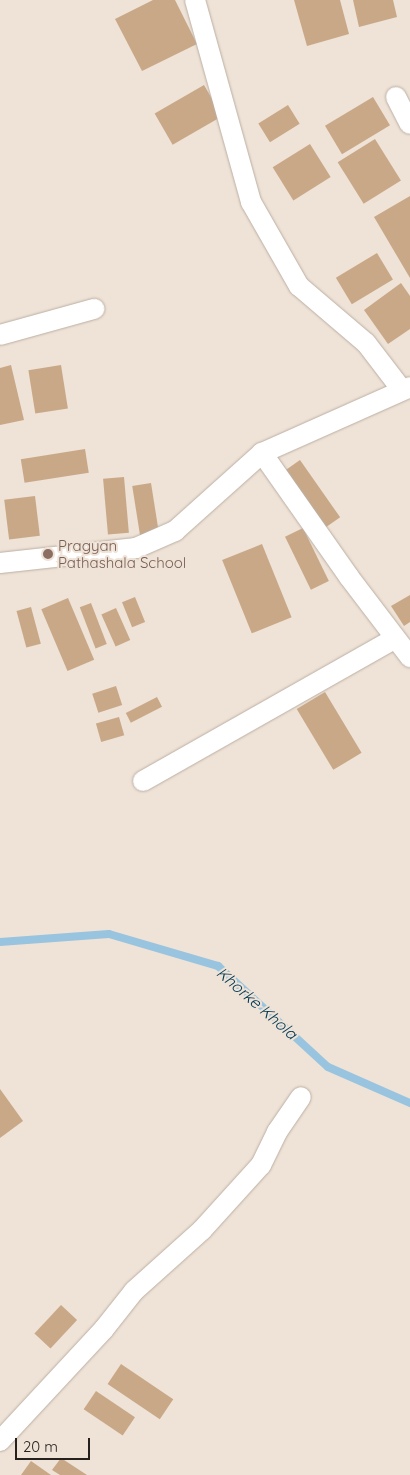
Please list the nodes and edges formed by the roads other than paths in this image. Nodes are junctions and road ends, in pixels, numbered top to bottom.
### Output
1 (195, 0) edge
2 (396, 97) dead end
3 (410, 124) edge
4 (94, 309) dead end
5 (0, 335) edge
6 (406, 388) edge
7 (262, 453) junction
8 (0, 563) edge
9 (394, 639) junction
10 (410, 657) edge
11 (143, 781) dead end
12 (301, 1097) dead end
13 (0, 1441) edge

1 - 6 street
2 - 3 street
4 - 5 street
6 - 7 street
7 - 8 street
7 - 9 street
9 - 10 street
9 - 11 street
12 - 13 street

